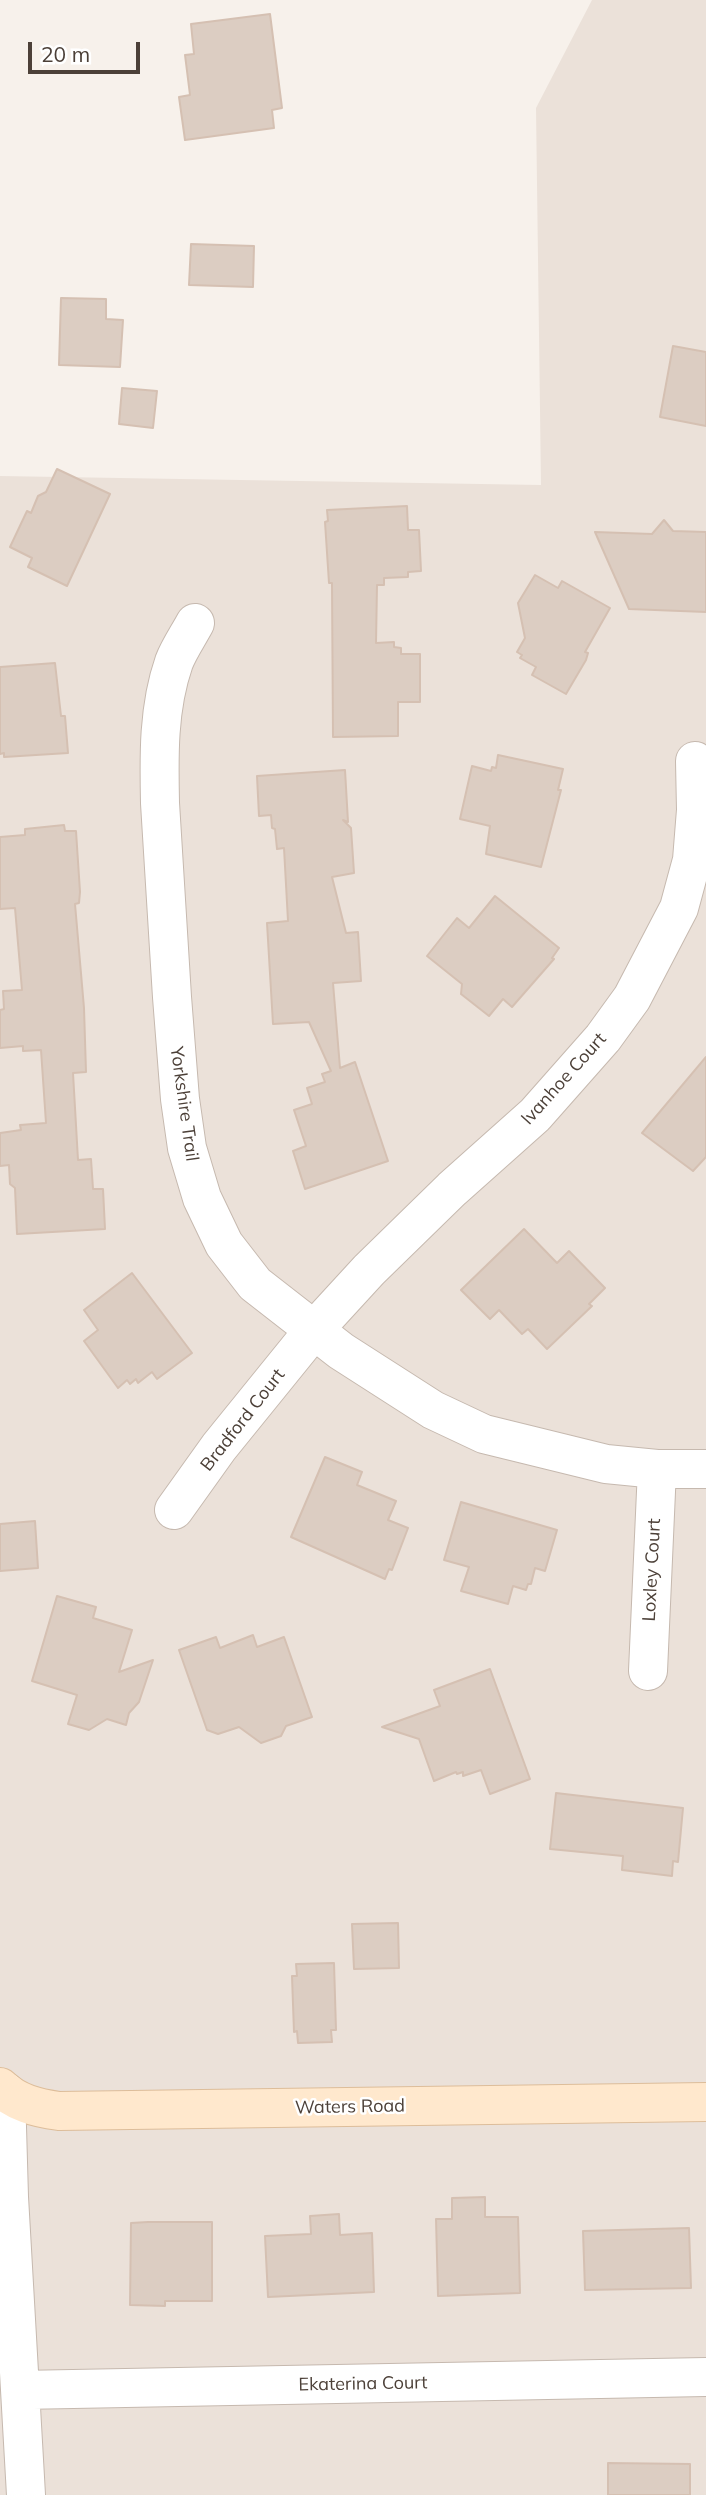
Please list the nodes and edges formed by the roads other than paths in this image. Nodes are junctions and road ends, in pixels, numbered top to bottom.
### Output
1 (195, 624) dead end
2 (695, 761) dead end
3 (313, 1331) junction
4 (657, 1469) junction
5 (706, 1469) edge
6 (174, 1510) dead end
7 (648, 1671) dead end
8 (3, 2090) edge
9 (706, 2102) edge
10 (706, 2377) edge
11 (20, 2390) junction
12 (26, 2495) edge

1 - 3 street, Yorkshire Trail
2 - 3 street, Ivanhoe Court
3 - 4 street, Yorkshire Trail
3 - 6 street, Bradford Court
4 - 5 street, Yorkshire Trail
4 - 7 street, Loxley Court
8 - 9 street, Waters Road
8 - 11 street
10 - 11 street, Ekaterina Court
11 - 12 street

